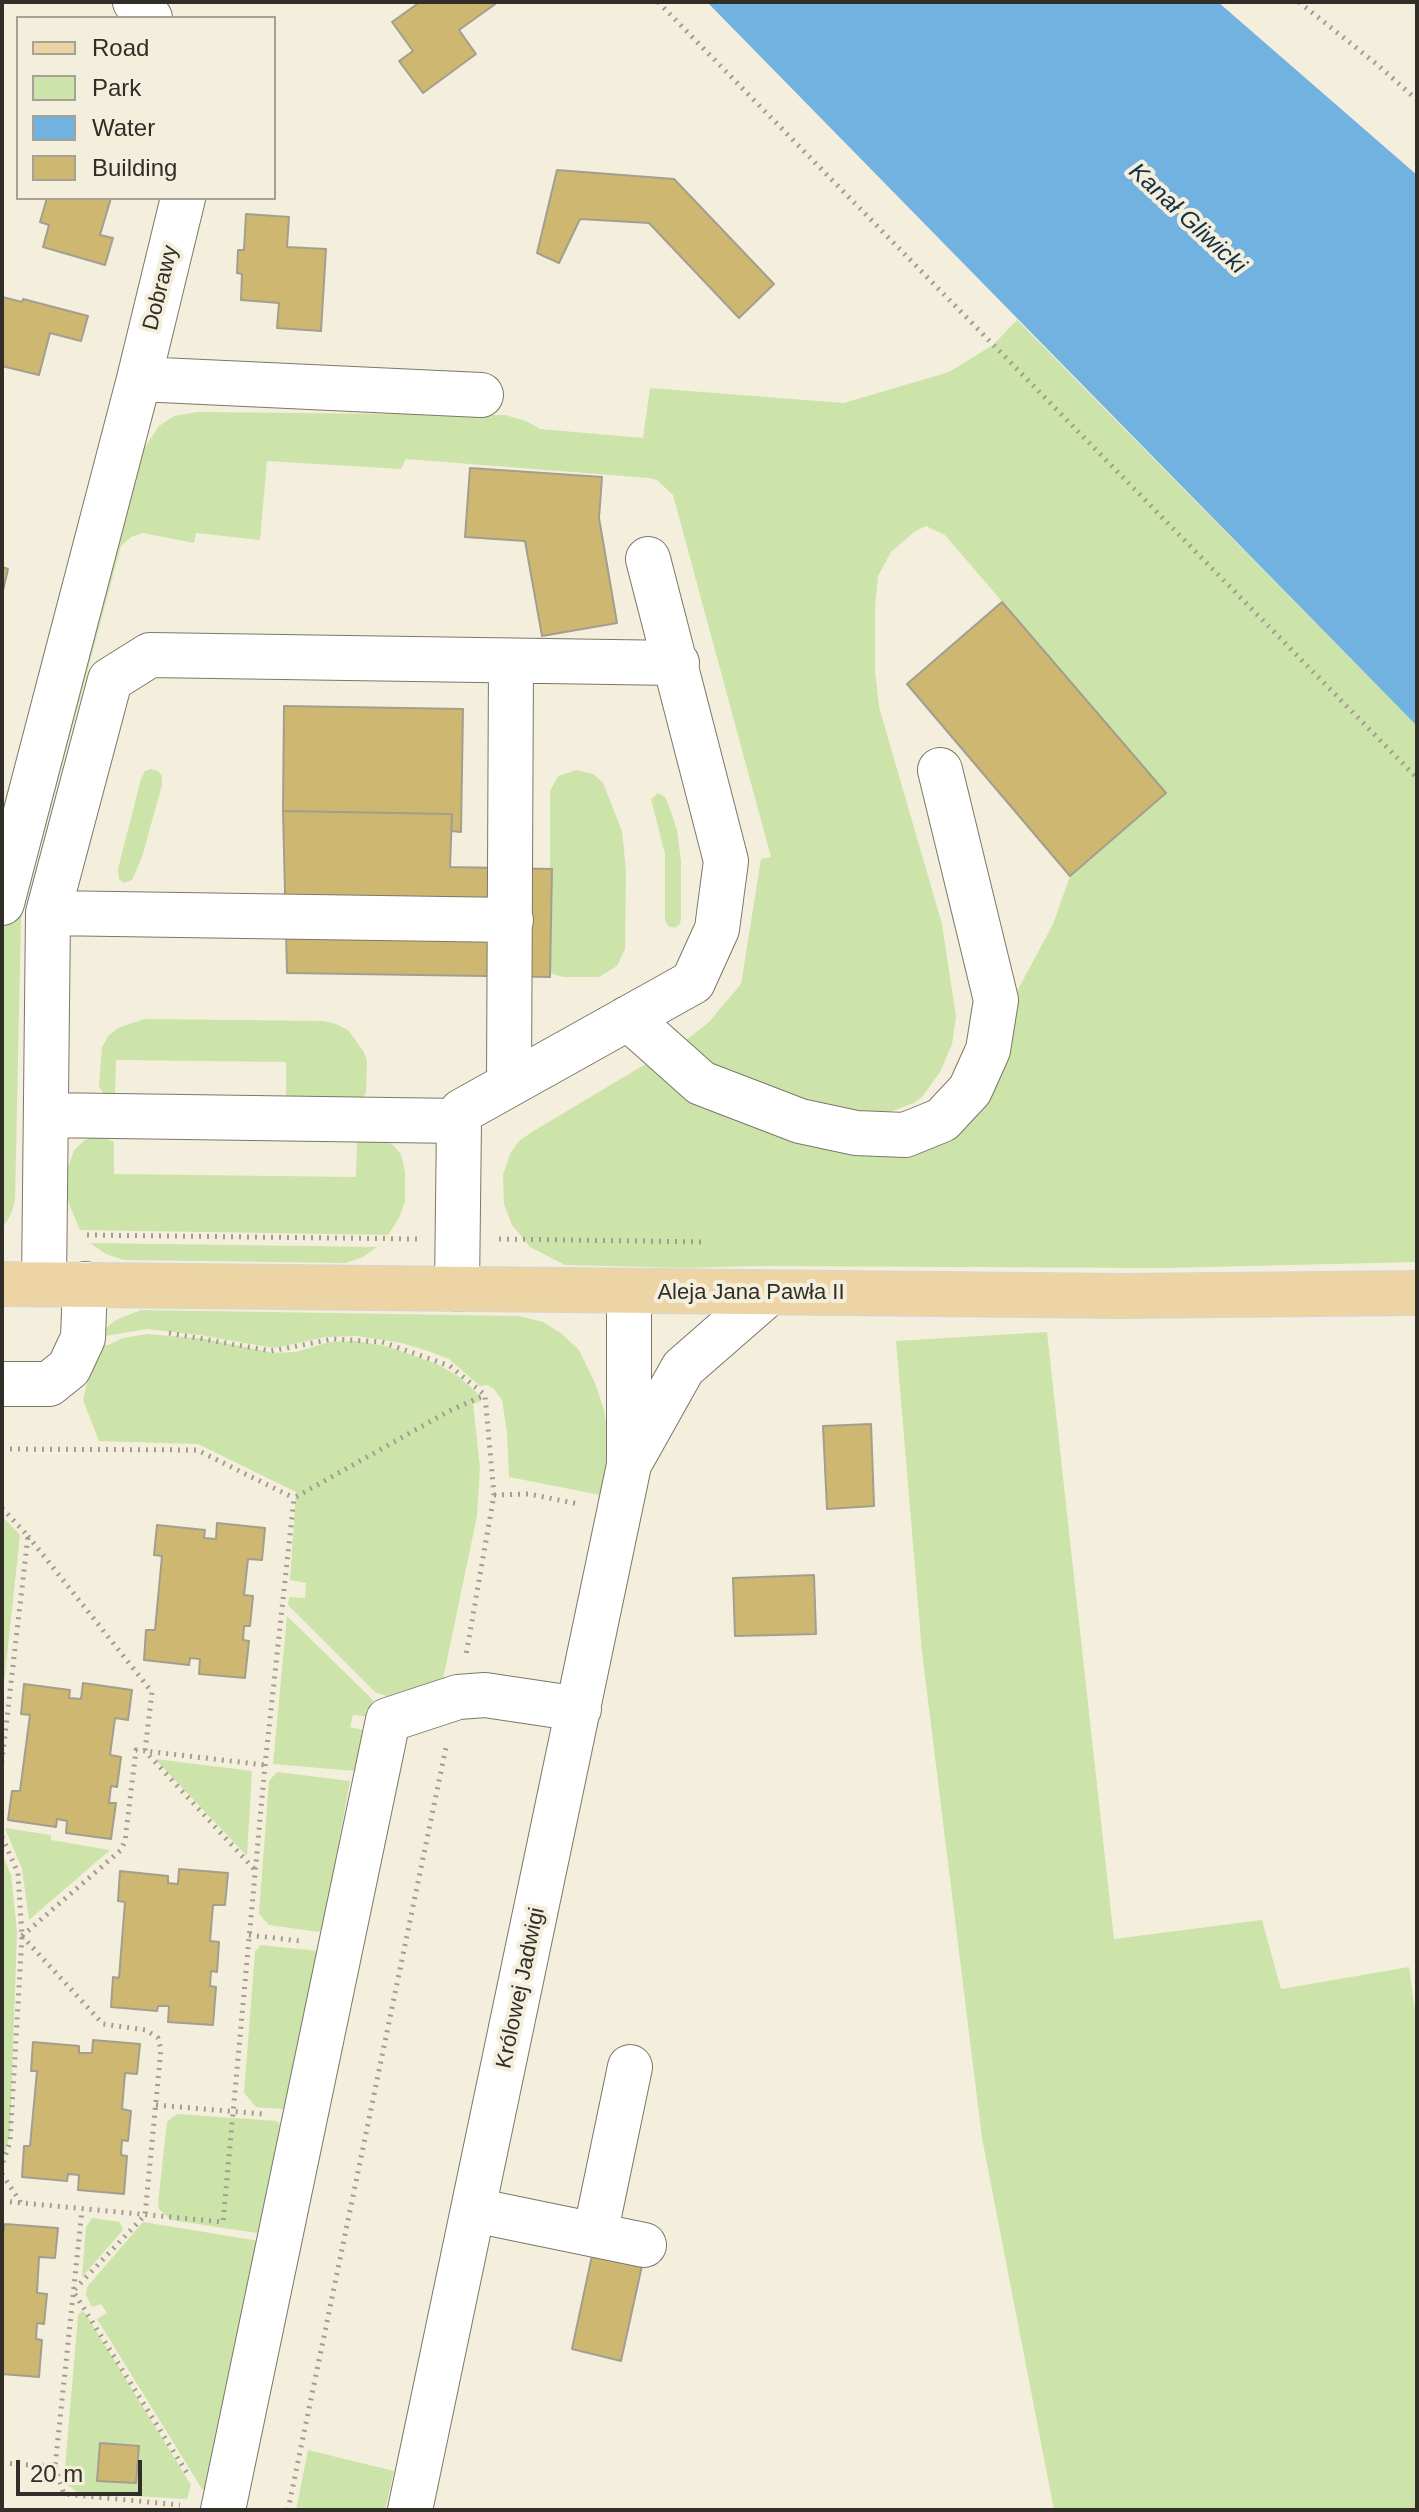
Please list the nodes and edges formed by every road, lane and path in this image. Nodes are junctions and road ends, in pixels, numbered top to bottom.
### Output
1 (658, 2) edge
2 (1299, 2) edge
3 (1417, 100) edge
4 (183, 200) edge
5 (139, 379) junction
6 (481, 395) dead end
7 (648, 559) dead end
8 (511, 661) junction
9 (677, 663) junction
10 (940, 770) dead end
11 (1417, 778) edge
12 (2, 903) edge
13 (48, 913) junction
14 (511, 920) junction
15 (628, 1018) junction
16 (509, 1084) junction
17 (46, 1115) junction
18 (459, 1121) junction
19 (44, 1235) junction
20 (458, 1239) junction
21 (707, 1242) dead end
22 (43, 1284) edge
23 (457, 1289) junction
24 (629, 1292) junction
25 (769, 1293) junction
26 (1417, 1293) edge
27 (167, 1333) dead end
28 (2, 1384) edge
29 (485, 1395) junction
30 (2, 1449) edge
31 (629, 1465) junction
32 (294, 1498) junction
33 (2, 1508) edge
34 (28, 1536) junction
35 (458, 1697) junction
36 (579, 1709) junction
37 (145, 1751) junction
38 (2, 1761) edge
39 (265, 1765) junction
40 (2, 1837) edge
41 (255, 1871) junction
42 (22, 1936) junction
43 (630, 2067) dead end
44 (156, 2105) junction
45 (233, 2111) junction
46 (305, 2118) junction
47 (2, 2165) edge
48 (2, 2174) edge
49 (2, 2201) edge
50 (21, 2203) junction
51 (82, 2210) junction
52 (474, 2210) junction
53 (145, 2215) junction
54 (595, 2235) junction
55 (644, 2245) dead end
56 (73, 2291) junction
57 (2, 2463) edge
58 (55, 2467) junction
59 (200, 2499) edge
60 (288, 2510) edge
61 (410, 2510) edge

1 - 11 path
2 - 3 path
4 - 5 street, Dobrawy
5 - 6 street
5 - 12 street, Dobrawy
7 - 9 street
8 - 9 street
8 - 13 street
8 - 14 street
9 - 15 street
10 - 15 street
13 - 14 street
13 - 17 street
14 - 16 street
15 - 16 street
16 - 18 street
17 - 18 street
17 - 19 street
18 - 20 street
19 - 20 path
19 - 22 street
20 - 21 path
20 - 23 street
22 - 23 main road, Aleja Jana Pawła II
22 - 28 street
23 - 24 main road, Aleja Jana Pawła II
24 - 25 main road, Aleja Jana Pawła II
24 - 31 street, Królowej Jadwigi
25 - 26 main road, Aleja Jana Pawła II
25 - 31 street, Królowej Jadwigi
27 - 29 path
29 - 32 path
29 - 35 path
30 - 32 path
31 - 36 street, Królowej Jadwigi
32 - 39 path
33 - 34 path
34 - 37 path
34 - 38 path
35 - 36 street
35 - 46 street
35 - 60 path
36 - 52 street, Królowej Jadwigi
37 - 39 path
37 - 41 path
37 - 42 path
39 - 41 path
40 - 42 path
41 - 45 path
42 - 44 path
42 - 47 path
43 - 54 street
44 - 45 path
44 - 53 path
45 - 46 path
45 - 53 path
46 - 59 street
48 - 50 path
49 - 50 path
50 - 51 path
51 - 53 path
51 - 56 path
52 - 54 street
52 - 61 street, Królowej Jadwigi
53 - 56 path
54 - 55 street
56 - 58 path
56 - 59 path
57 - 58 path
58 - 59 path

